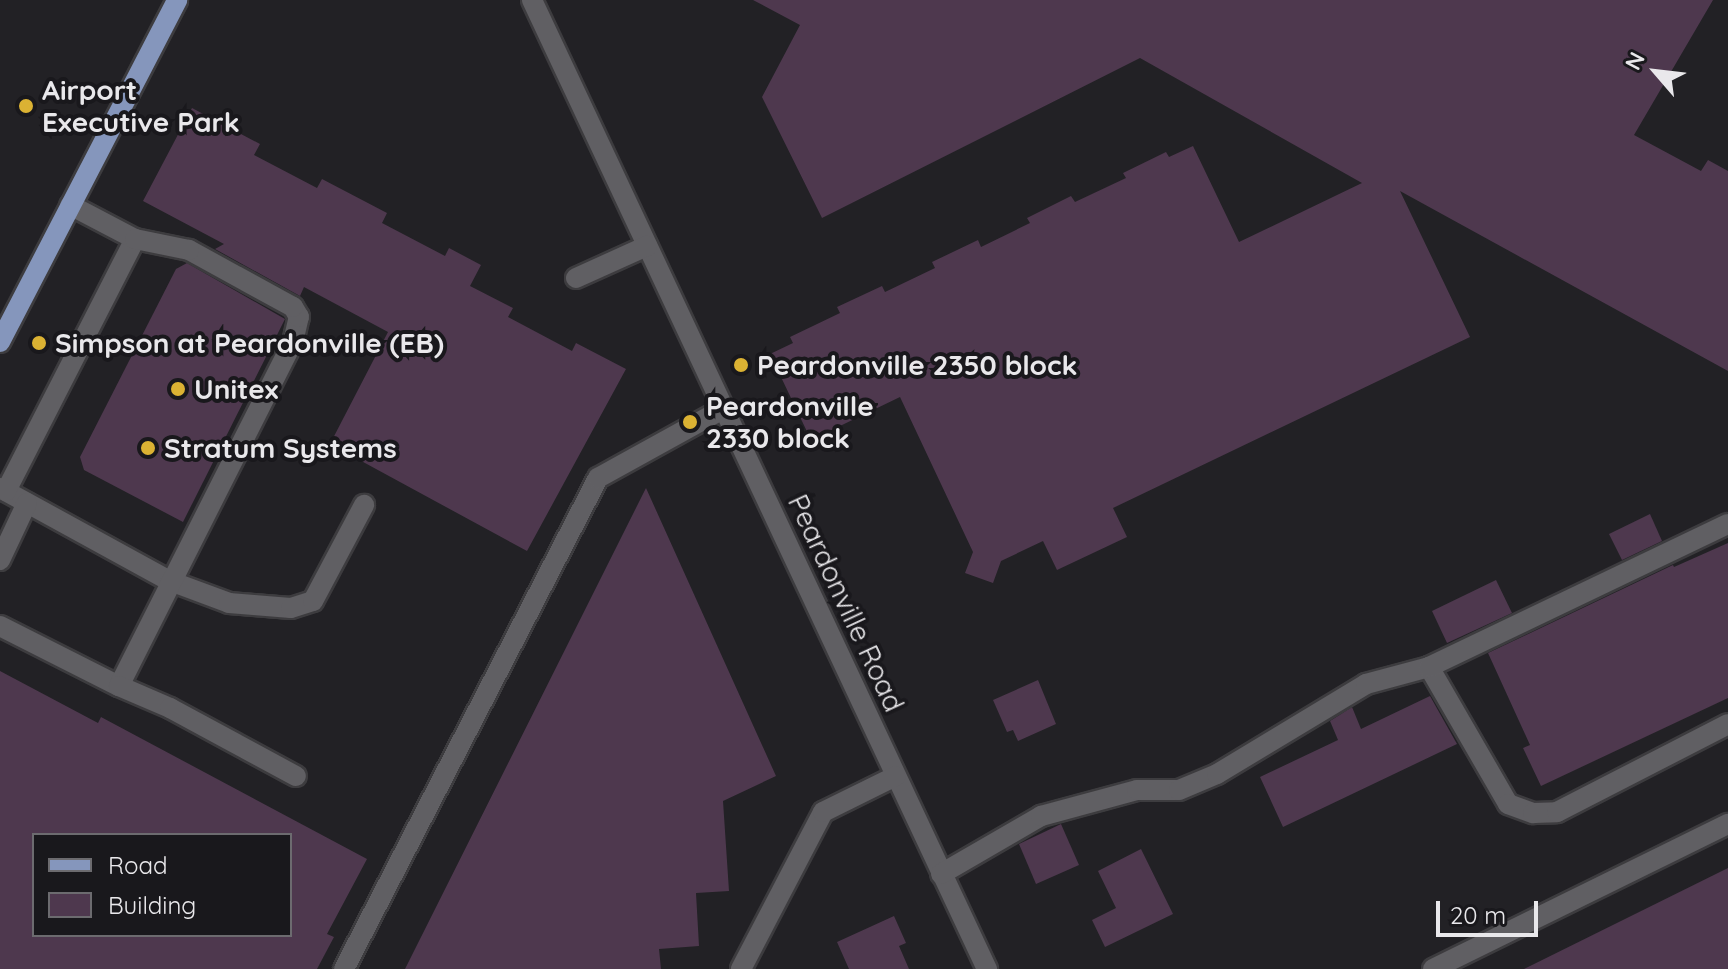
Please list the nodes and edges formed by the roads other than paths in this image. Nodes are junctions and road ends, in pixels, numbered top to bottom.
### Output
1 (177, 0) edge
2 (532, 0) edge
3 (70, 205) junction
4 (135, 239) junction
5 (647, 246) junction
6 (576, 278) dead end
7 (0, 342) edge
8 (723, 409) junction
9 (3, 490) edge
10 (27, 503) junction
11 (364, 505) dead end
12 (1728, 524) edge
13 (0, 560) edge
14 (170, 581) junction
15 (0, 626) edge
16 (1429, 667) junction
17 (119, 686) junction
18 (1728, 724) edge
19 (296, 776) dead end
20 (896, 776) junction
21 (1728, 824) edge
22 (941, 874) junction
23 (344, 969) edge
24 (741, 969) edge
25 (987, 969) edge
26 (1433, 969) edge

1 - 3 main road
2 - 5 street, Peardonville Road
3 - 4 street
3 - 7 main road
4 - 9 street
4 - 14 street
5 - 6 street
5 - 8 street, Peardonville Road
8 - 20 street, Peardonville Road
8 - 23 street
9 - 10 street
10 - 13 street
10 - 14 street
11 - 14 street
12 - 16 street
14 - 17 street
15 - 17 street
16 - 18 street
16 - 22 street
17 - 19 street
20 - 22 street, Peardonville Road
20 - 24 street
21 - 26 street
22 - 25 street, Peardonville Road

